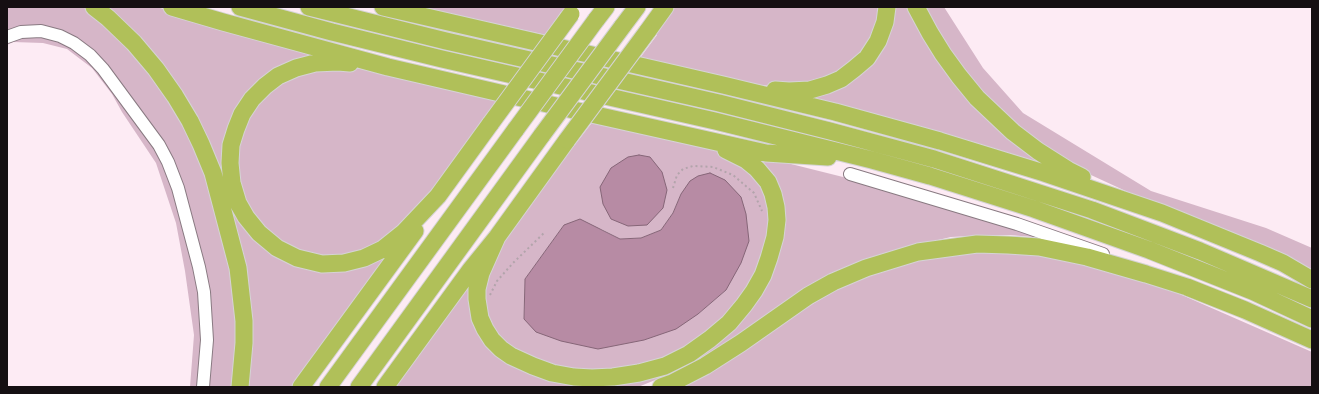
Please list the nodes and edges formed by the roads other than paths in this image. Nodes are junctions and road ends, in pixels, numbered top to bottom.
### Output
1 (94, 7) edge
2 (172, 7) edge
3 (240, 7) edge
4 (309, 7) edge
5 (606, 7) edge
6 (637, 7) edge
7 (665, 7) edge
8 (887, 7) edge
9 (916, 7) edge
10 (388, 8) edge
11 (573, 11) edge
12 (7, 37) edge
13 (388, 67) junction
14 (724, 85) junction
15 (689, 136) junction
16 (872, 160) junction
17 (850, 174) dead end
18 (438, 196) junction
19 (1121, 199) junction
20 (497, 237) junction
21 (1146, 274) junction
22 (1312, 280) edge
23 (1312, 299) edge
24 (1312, 319) edge
25 (1312, 340) edge
26 (203, 387) edge
27 (240, 387) edge
28 (301, 387) edge
29 (328, 387) edge
30 (358, 387) edge
31 (385, 387) edge
32 (661, 387) edge

1 - 27 highway
2 - 13 highway
3 - 16 highway
4 - 23 highway
5 - 29 highway, bridge
6 - 30 highway, bridge
7 - 20 highway, bridge
8 - 14 highway
9 - 19 highway
10 - 14 highway
11 - 18 highway, bridge
12 - 26 street
13 - 15 highway
13 - 18 highway
14 - 19 highway
15 - 16 highway
15 - 20 highway
16 - 24 highway
17 - 21 street
18 - 28 highway
19 - 22 highway
20 - 31 highway
21 - 25 highway
21 - 32 highway

